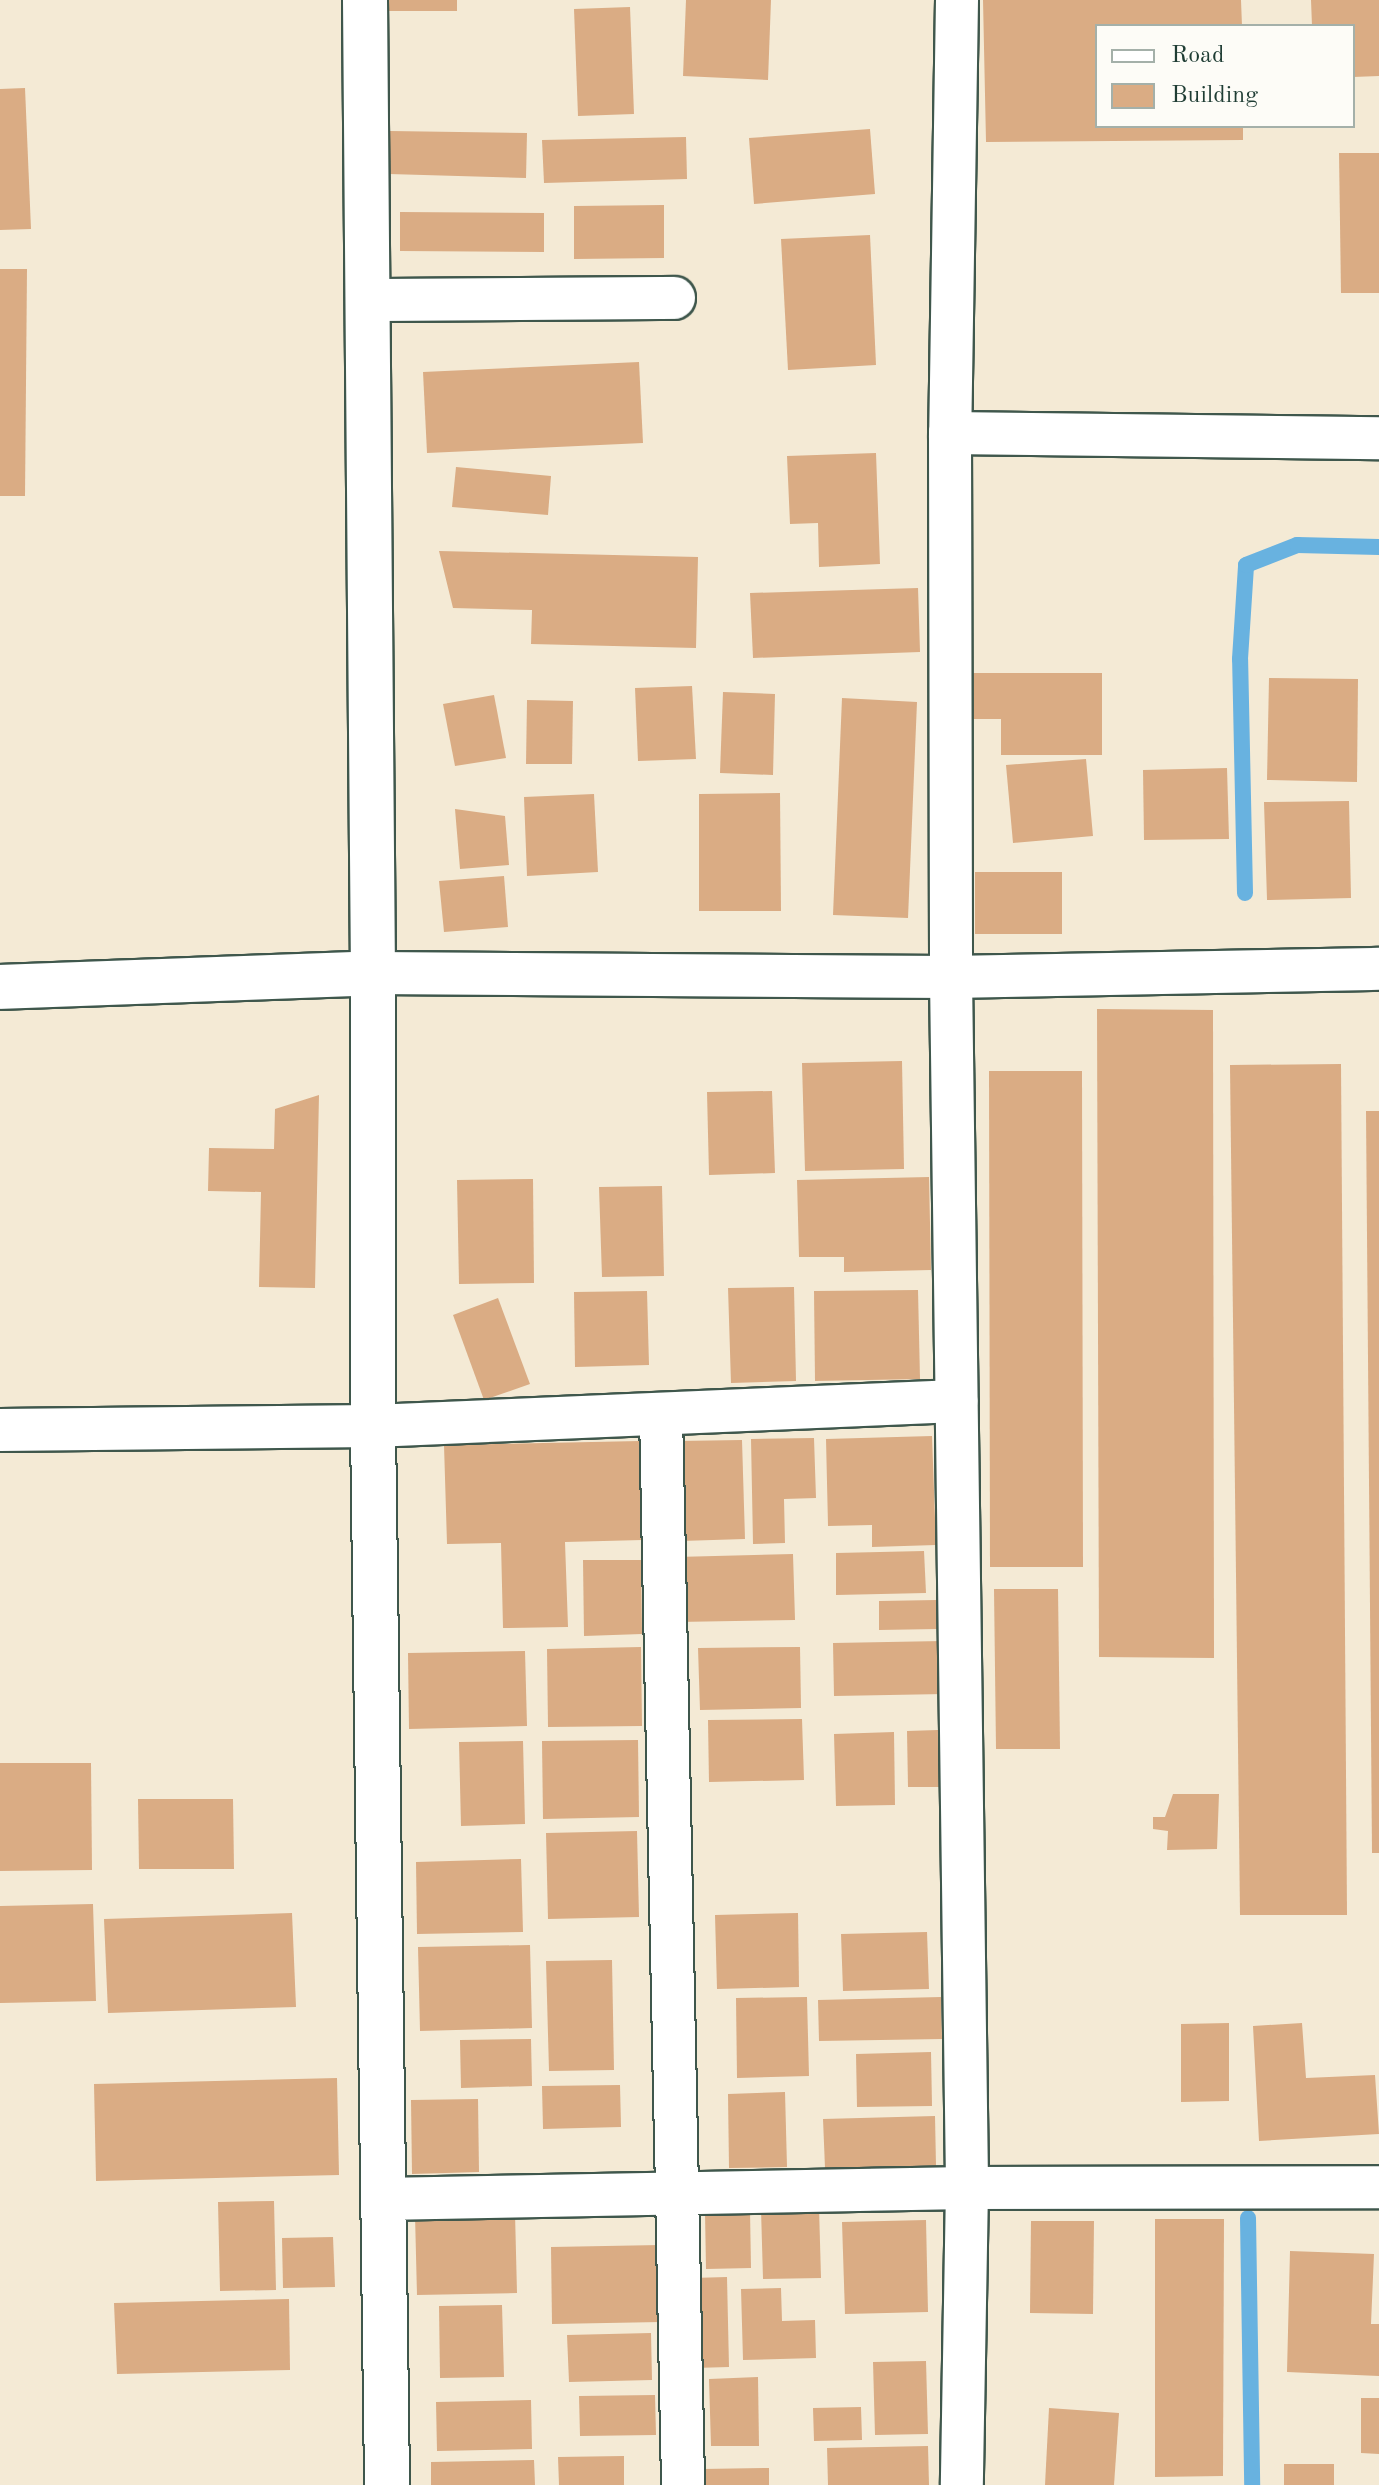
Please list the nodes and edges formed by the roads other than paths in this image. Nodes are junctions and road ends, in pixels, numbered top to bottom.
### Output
1 (365, 0) edge
2 (957, 0) edge
3 (674, 298) dead end
4 (367, 300) junction
5 (950, 433) junction
6 (1379, 438) edge
7 (1379, 969) edge
8 (373, 973) junction
9 (951, 977) junction
10 (0, 987) edge
11 (956, 1401) junction
12 (661, 1414) junction
13 (373, 1426) junction
14 (0, 1430) edge
15 (1379, 2187) edge
16 (967, 2188) junction
17 (678, 2194) junction
18 (382, 2199) junction
19 (387, 2485) edge
20 (683, 2485) edge
21 (962, 2485) edge

1 - 4 street
2 - 5 street
3 - 4 street
4 - 8 street
5 - 6 street
5 - 9 street
7 - 9 street
8 - 9 street
8 - 10 street
8 - 13 street
9 - 11 street
11 - 12 street
11 - 16 street
12 - 13 street
12 - 17 street
13 - 14 street
13 - 18 street
15 - 16 street
16 - 17 street
16 - 21 street
17 - 18 street
17 - 20 street
18 - 19 street

